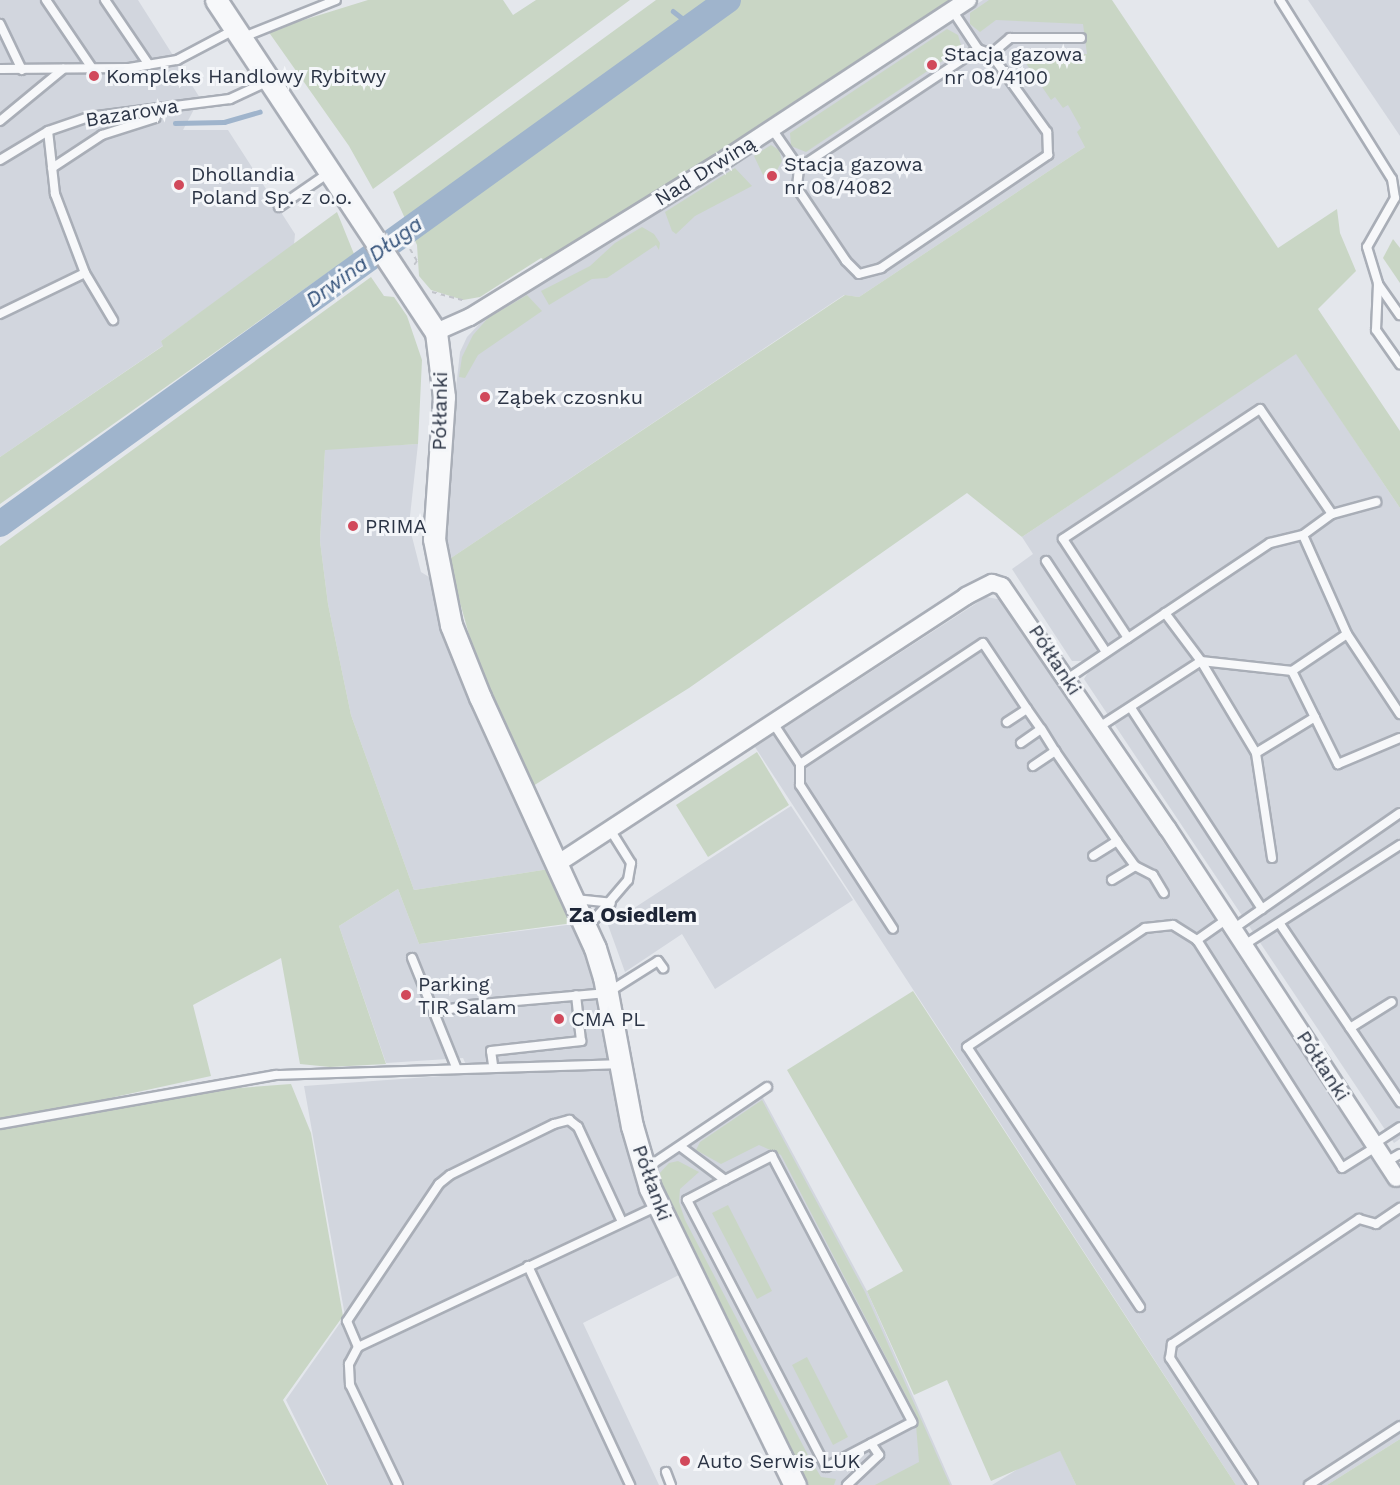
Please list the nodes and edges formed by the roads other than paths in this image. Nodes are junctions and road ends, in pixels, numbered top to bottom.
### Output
1 (46, 0) edge
2 (105, 0) edge
3 (216, 0) edge
4 (336, 0) edge
5 (968, 0) edge
6 (1280, 0) edge
7 (319, 2) edge
8 (952, 10) junction
9 (0, 24) edge
10 (238, 34) junction
11 (1081, 38) dead end
12 (978, 49) junction
13 (991, 54) junction
14 (149, 65) junction
15 (92, 68) junction
16 (0, 69) edge
17 (63, 69) junction
18 (22, 70) junction
19 (270, 81) junction
20 (155, 118) dead end
21 (0, 121) edge
22 (772, 129) junction
23 (48, 131) junction
24 (0, 160) edge
25 (52, 168) junction
26 (799, 168) junction
27 (330, 172) junction
28 (279, 207) dead end
29 (85, 273) junction
30 (1378, 284) junction
31 (0, 314) edge
32 (1400, 315) edge
33 (113, 320) dead end
34 (436, 332) junction
35 (1400, 364) edge
36 (1376, 502) dead end
37 (1332, 514) junction
38 (1304, 535) junction
39 (1046, 561) dead end
40 (1165, 613) junction
41 (1347, 634) junction
42 (1128, 638) junction
43 (1106, 652) junction
44 (1201, 662) junction
45 (1292, 671) junction
46 (1067, 679) junction
47 (1131, 708) junction
48 (1027, 709) junction
49 (1400, 714) edge
50 (1315, 717) junction
51 (1007, 722) dead end
52 (773, 723) junction
53 (1099, 727) junction
54 (1041, 729) junction
55 (1400, 738) edge
56 (1021, 743) dead end
57 (1055, 751) junction
58 (1256, 753) junction
59 (801, 764) junction
60 (1034, 766) dead end
61 (1400, 813) edge
62 (610, 829) junction
63 (1117, 841) junction
64 (1400, 845) edge
65 (1094, 856) dead end
66 (1272, 858) dead end
67 (557, 864) junction
68 (1135, 866) junction
69 (1112, 880) dead end
70 (1164, 893) dead end
71 (574, 899) junction
72 (611, 903) junction
73 (1262, 909) junction
74 (1230, 924) junction
75 (1280, 924) junction
76 (587, 928) junction
77 (893, 929) dead end
78 (1197, 940) junction
79 (1244, 945) junction
80 (412, 958) dead end
81 (663, 968) dead end
82 (607, 993) junction
83 (576, 995) junction
84 (1392, 1002) dead end
85 (435, 1012) junction
86 (1350, 1028) junction
87 (621, 1064) junction
88 (493, 1065) junction
89 (456, 1067) junction
90 (766, 1087) dead end
91 (1400, 1102) edge
92 (0, 1124) edge
93 (1400, 1127) edge
94 (1375, 1146) junction
95 (681, 1147) junction
96 (1393, 1158) edge
97 (644, 1169) junction
98 (725, 1180) junction
99 (1398, 1180) edge
100 (658, 1206) junction
101 (1400, 1208) edge
102 (622, 1222) junction
103 (528, 1266) junction
104 (1140, 1307) dead end
105 (358, 1347) junction
106 (1400, 1426) edge
107 (872, 1443) junction
108 (666, 1472) dead end
109 (398, 1485) edge
110 (630, 1485) edge
111 (672, 1485) edge
112 (795, 1485) edge
113 (847, 1485) edge
114 (1253, 1485) edge
115 (1309, 1485) edge

1 - 15 lane
2 - 14 lane
3 - 10 street, Półłanki
4 - 7 lane
5 - 8 street, Nad Drwiną
6 - 30 lane
7 - 10 lane
8 - 12 lane
8 - 22 street, Nad Drwiną
9 - 18 lane
10 - 14 lane
10 - 19 street, Półłanki
11 - 13 lane
12 - 13 lane
12 - 26 lane
13 - 26 lane
14 - 15 lane
15 - 17 lane
16 - 18 lane
17 - 18 lane
17 - 21 lane
19 - 23 lane, Bazarowa
19 - 27 street, Półłanki
20 - 25 lane
22 - 26 lane
22 - 34 street, Nad Drwiną
23 - 24 lane, Bazarowa
23 - 25 lane
25 - 29 lane
27 - 28 lane
27 - 34 street, Półłanki
29 - 31 lane
29 - 33 lane
30 - 32 lane
30 - 35 lane
34 - 67 street, Półłanki
36 - 37 lane
37 - 38 lane
37 - 42 lane
38 - 40 lane
38 - 41 lane
39 - 43 lane
40 - 42 lane
40 - 44 lane
41 - 45 lane
41 - 49 lane
42 - 43 lane
43 - 46 lane
44 - 45 lane
44 - 47 lane
44 - 58 lane
45 - 50 lane
46 - 52 street, Półłanki
46 - 53 street, Półłanki
47 - 53 lane
47 - 73 lane
48 - 51 lane
48 - 54 lane
48 - 59 lane
50 - 55 lane
50 - 58 lane
52 - 59 lane
52 - 62 street, Półłanki
53 - 74 street, Półłanki
54 - 56 lane
54 - 57 lane
57 - 60 lane
57 - 63 lane
58 - 66 lane
59 - 77 lane
61 - 73 lane
62 - 67 street, Półłanki
62 - 72 lane
63 - 65 lane
63 - 68 lane
64 - 75 lane
67 - 71 street, Półłanki
68 - 69 lane
68 - 70 lane
71 - 72 lane
71 - 76 street, Półłanki
72 - 76 lane
73 - 74 lane
74 - 78 lane
74 - 79 street, Półłanki
75 - 79 lane
75 - 86 lane
76 - 82 street, Półłanki
78 - 94 lane
78 - 104 lane
79 - 94 street, Półłanki
80 - 85 lane
81 - 82 lane
82 - 83 lane
82 - 87 street, Półłanki
83 - 85 lane
83 - 88 lane
84 - 86 lane
85 - 89 lane
86 - 91 lane
87 - 88 lane
87 - 97 street, Półłanki
88 - 89 lane
89 - 92 lane
90 - 95 lane
93 - 94 lane
94 - 96 street, Półłanki
95 - 97 lane
95 - 98 lane
96 - 99 street, Półłanki
97 - 100 street, Półłanki
98 - 107 lane
98 - 107 lane
100 - 102 lane
100 - 112 street, Półłanki
101 - 114 lane
102 - 103 lane
102 - 105 lane
103 - 105 lane
103 - 110 lane
105 - 109 lane
106 - 115 lane
107 - 113 lane
108 - 111 lane

